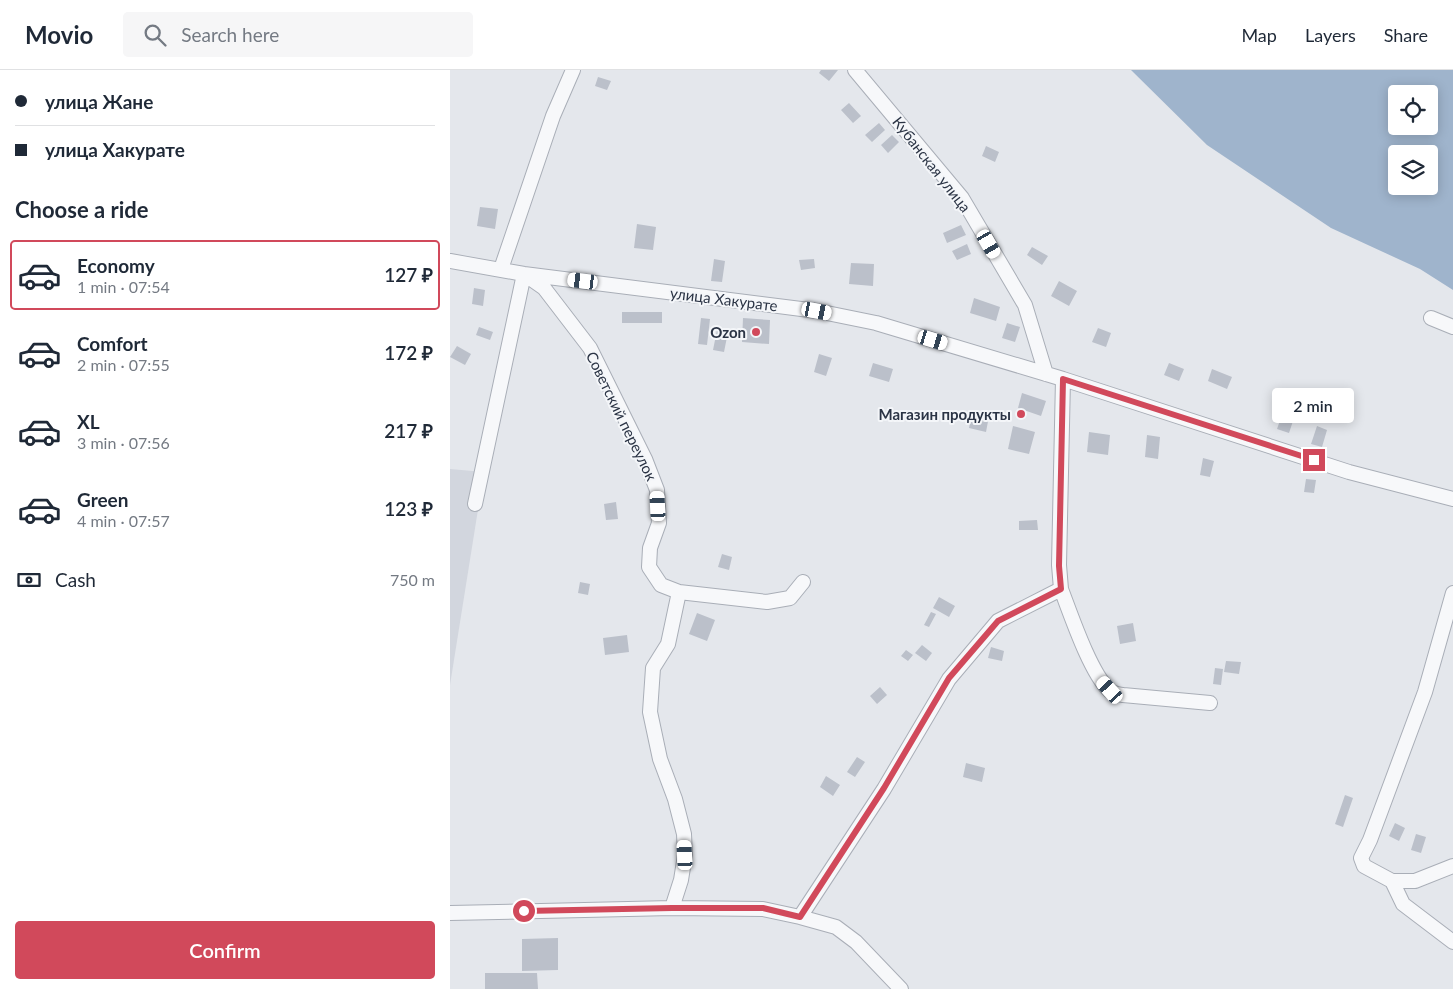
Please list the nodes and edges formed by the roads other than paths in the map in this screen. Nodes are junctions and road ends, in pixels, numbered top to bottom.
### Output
1 (573, 70) edge
2 (855, 70) edge
3 (450, 261) edge
4 (501, 270) junction
5 (524, 274) junction
6 (1431, 318) dead end
7 (1453, 327) edge
8 (1046, 374) junction
9 (1063, 379) junction
10 (1453, 499) edge
11 (475, 504) dead end
12 (804, 582) dead end
13 (1061, 589) junction
14 (679, 592) junction
15 (1453, 593) edge
16 (1210, 702) dead end
17 (1453, 866) edge
18 (1392, 880) junction
19 (672, 908) junction
20 (450, 913) edge
21 (800, 917) junction
22 (1453, 942) edge
23 (901, 989) edge

1 - 4 street
2 - 8 street, Кубанская улица
3 - 4 street, улица Хакурате
4 - 5 street, улица Хакурате
5 - 8 street, улица Хакурате
5 - 11 street
5 - 14 street, Советский переулок
6 - 7 street
8 - 9 street, улица Хакурате
9 - 10 street, улица Хакурате
9 - 13 street
12 - 14 street, Советский переулок
13 - 16 street
13 - 21 street
14 - 19 street
15 - 18 street
17 - 18 street
18 - 22 street
19 - 20 street
19 - 21 street
21 - 23 street

